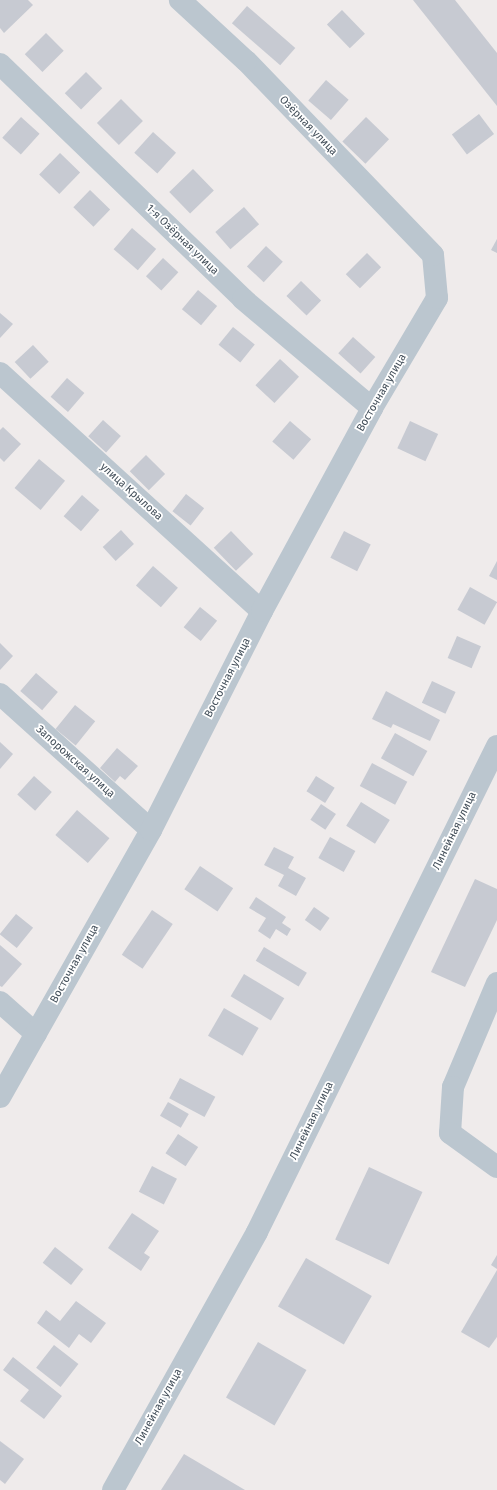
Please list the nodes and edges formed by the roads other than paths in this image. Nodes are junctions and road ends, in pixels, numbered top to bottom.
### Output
1 (180, 0) edge
2 (0, 64) edge
3 (433, 255) joint
4 (0, 373) edge
5 (372, 408) junction
6 (262, 611) junction
7 (0, 694) edge
8 (497, 746) edge
9 (151, 830) junction
10 (497, 983) edge
11 (0, 1002) edge
12 (36, 1034) junction
13 (0, 1097) edge
14 (497, 1167) edge
15 (112, 1490) edge

1 - 3 street, Озёрная улица
2 - 5 street, 1-я Озёрная улица
3 - 5 street, Восточная улица
4 - 6 street, улица Крылова
5 - 6 street, Восточная улица
6 - 9 street, Восточная улица
7 - 9 street, Запорожская улица
8 - 15 street, Линейная улица
9 - 12 street, Восточная улица
10 - 14 street
11 - 12 street
12 - 13 street, Восточная улица

